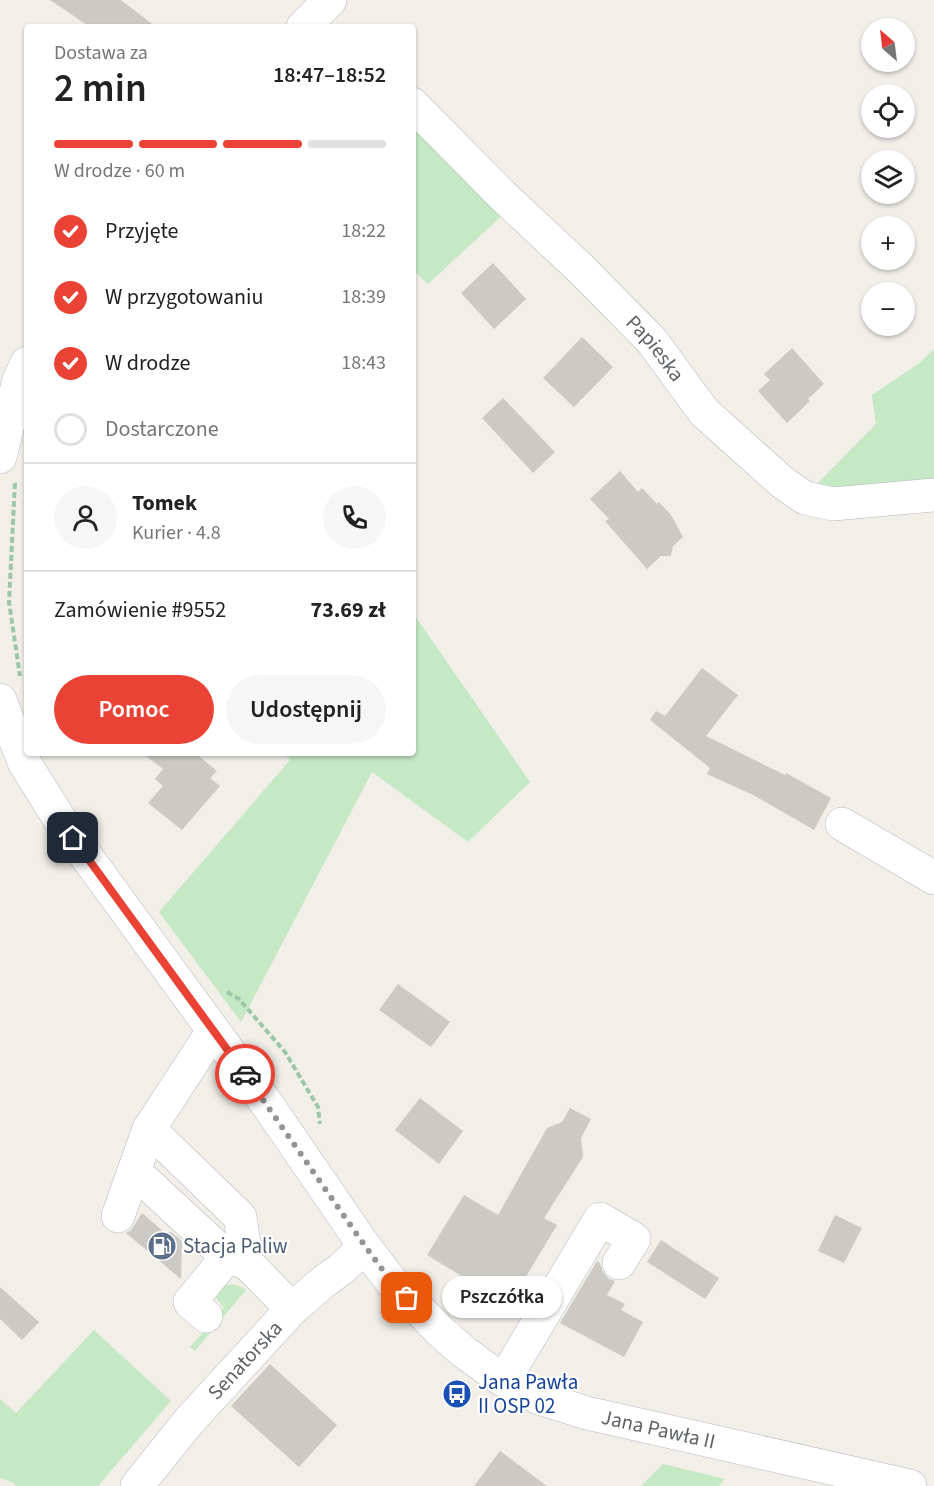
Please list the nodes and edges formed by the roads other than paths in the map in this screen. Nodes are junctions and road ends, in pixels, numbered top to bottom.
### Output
1 (416, 108) edge
2 (24, 370) edge
3 (9, 465) edge
4 (934, 495) edge
5 (10, 691) edge
6 (842, 824) dead end
7 (934, 878) edge
8 (213, 1031) junction
9 (141, 1150) junction
10 (118, 1216) dead end
11 (365, 1246) junction
12 (239, 1256) junction
13 (619, 1263) dead end
14 (292, 1309) junction
15 (206, 1316) dead end
16 (504, 1380) junction
17 (137, 1486) edge
18 (910, 1486) edge

1 - 4 street, Papieska
2 - 3 street
5 - 8 street, Jana Pawła II
6 - 7 street
8 - 9 street
8 - 11 street, Jana Pawła II
9 - 10 street
9 - 12 street
9 - 12 street
11 - 14 street, Senatorska
11 - 16 street, Jana Pawła II
12 - 14 street
12 - 15 street
13 - 16 street
14 - 17 street, Senatorska
16 - 18 street, Jana Pawła II

